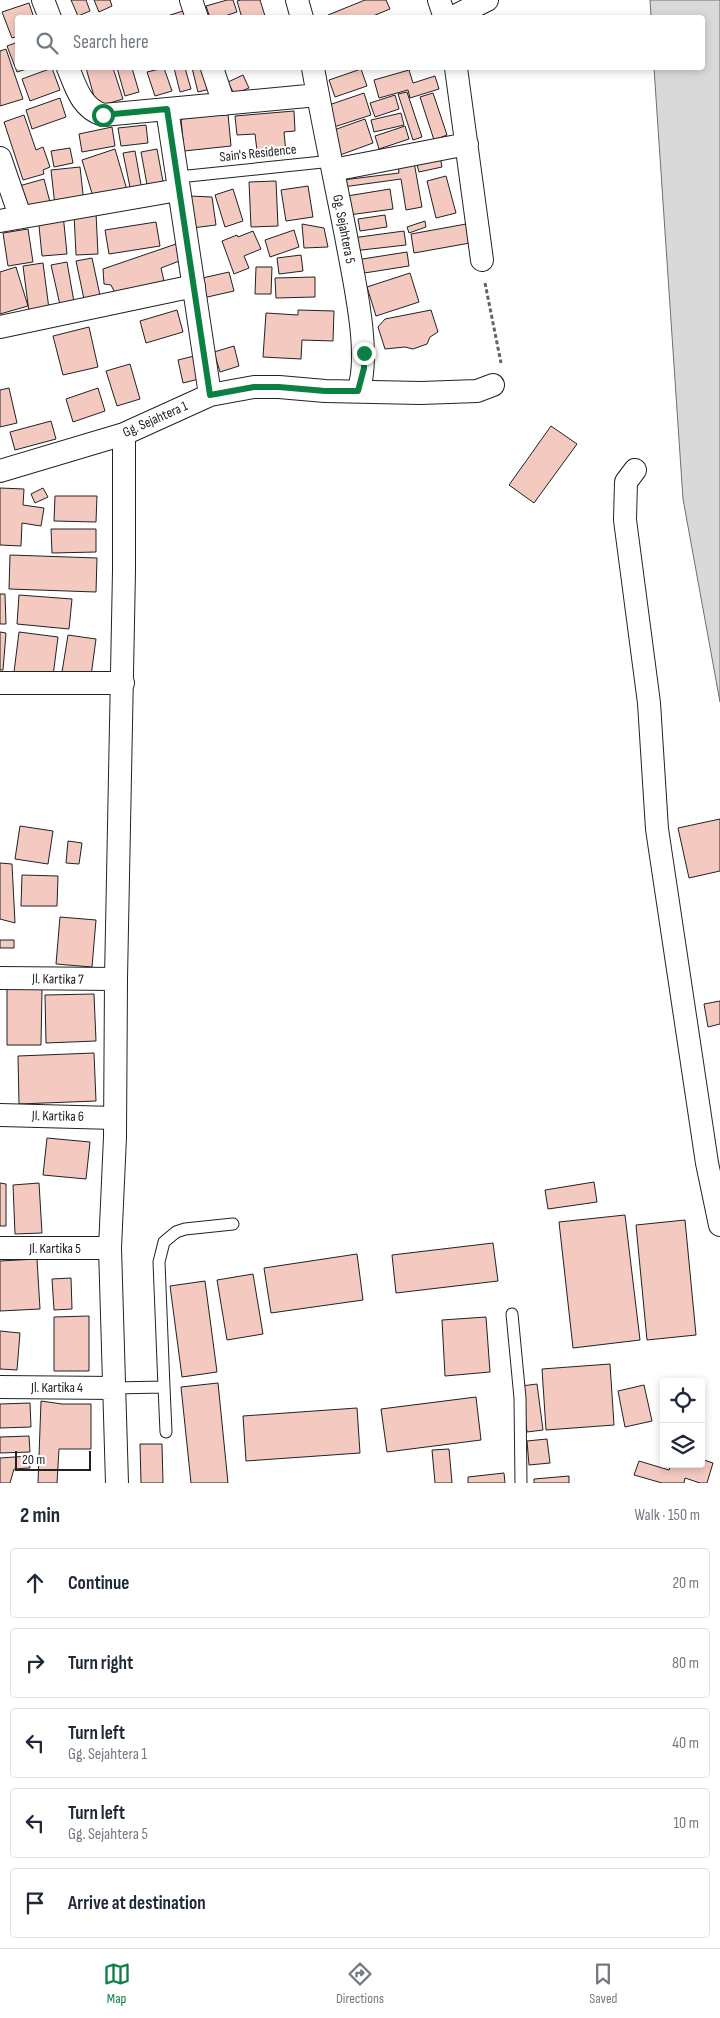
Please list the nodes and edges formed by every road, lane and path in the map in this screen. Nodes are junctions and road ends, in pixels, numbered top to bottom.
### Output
1 (43, 0) edge
2 (191, 0) edge
3 (297, 0) edge
4 (439, 0) edge
5 (487, 0) edge
6 (49, 15) edge
7 (196, 15) edge
8 (301, 15) edge
9 (443, 15) edge
10 (457, 15) edge
11 (69, 70) edge
12 (213, 70) edge
13 (313, 70) edge
14 (456, 70) edge
15 (318, 95) junction
16 (224, 104) junction
17 (167, 109) junction
18 (467, 144) junction
19 (0, 158) edge
20 (332, 165) junction
21 (183, 183) junction
22 (10, 218) edge
23 (482, 260) joint
24 (194, 286) junction
25 (0, 327) edge
26 (493, 385) joint
27 (358, 391) junction
28 (210, 395) junction
29 (124, 434) junction
30 (635, 470) dead end
31 (0, 471) edge
32 (0, 683) edge
33 (122, 683) junction
34 (0, 978) edge
35 (116, 979) junction
36 (0, 1115) edge
37 (115, 1118) junction
38 (233, 1224) dead end
39 (720, 1225) edge
40 (0, 1248) edge
41 (110, 1248) junction
42 (512, 1314) dead end
43 (0, 1387) edge
44 (164, 1387) junction
45 (114, 1388) junction
46 (166, 1432) dead end
47 (117, 1483) edge
48 (521, 1483) edge

1 - 6 street
2 - 7 street
3 - 8 street
4 - 9 street
5 - 10 street
11 - 17 street
12 - 16 street
13 - 15 street, Gg. Sejahtera 5
14 - 18 street
15 - 16 street
15 - 20 street, Gg. Sejahtera 5
16 - 17 street
17 - 21 street
18 - 20 street
18 - 23 street
19 - 22 street
20 - 21 lane, Sain's Residence
20 - 27 street, Gg. Sejahtera 5
21 - 22 street
21 - 24 street
23 - 26 path
24 - 25 street
24 - 28 street
26 - 27 street, Gg. Sejahtera 1
27 - 28 street, Gg. Sejahtera 1
28 - 29 street, Gg. Sejahtera 1
29 - 31 street, Gg. Sejahtera 1
29 - 33 street
30 - 39 street
32 - 33 street
33 - 35 street
34 - 35 street, Jl. Kartika 7
35 - 37 street
36 - 37 street, Jl. Kartika 6
37 - 41 street
38 - 44 lane
40 - 41 street, Jl. Kartika 5
41 - 45 street
42 - 48 lane
43 - 45 street, Jl. Kartika 4
44 - 45 lane
44 - 46 lane
45 - 47 street

